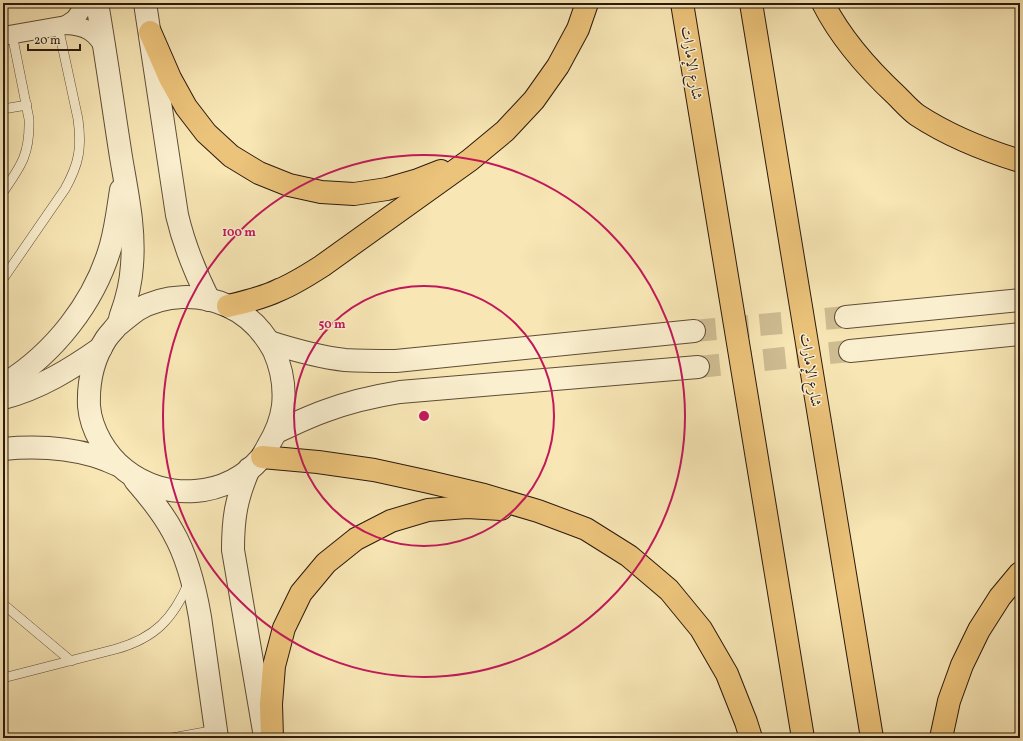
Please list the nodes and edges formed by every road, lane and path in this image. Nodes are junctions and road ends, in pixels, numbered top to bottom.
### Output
1 (86, 3) edge
2 (97, 3) edge
3 (145, 3) edge
4 (587, 3) edge
5 (682, 3) edge
6 (751, 3) edge
7 (823, 3) edge
8 (62, 26) junction
9 (150, 32) junction
10 (7, 35) edge
11 (105, 49) junction
12 (27, 105) junction
13 (3, 109) edge
14 (122, 157) junction
15 (470, 160) junction
16 (1020, 161) edge
17 (3, 192) edge
18 (3, 279) edge
19 (1020, 300) edge
20 (219, 303) junction
21 (846, 317) tunnel mouth
22 (118, 325) junction
23 (694, 331) tunnel mouth
24 (1020, 334) edge
25 (269, 342) junction
26 (101, 348) junction
27 (850, 351) tunnel mouth
28 (698, 367) tunnel mouth
29 (3, 385) edge
30 (3, 398) edge
31 (276, 432) junction
32 (3, 449) edge
33 (255, 463) junction
34 (125, 470) junction
35 (538, 511) junction
36 (1020, 572) edge
37 (191, 577) junction
38 (3, 604) edge
39 (71, 661) junction
40 (3, 678) edge
41 (217, 734) edge
42 (172, 738) edge
43 (265, 738) edge
44 (272, 738) edge
45 (751, 738) edge
46 (803, 738) edge
47 (872, 738) edge
48 (941, 738) edge

1 - 8 street
2 - 11 street
3 - 9 street
4 - 15 highway
5 - 46 highway, شارع الإمارات
6 - 47 highway, شارع الإمارات
7 - 16 highway
8 - 10 street
8 - 11 street
8 - 18 lane
9 - 15 highway
9 - 20 street
10 - 12 lane
11 - 14 street
12 - 13 lane
12 - 17 lane
14 - 22 street
14 - 29 street
15 - 20 highway
19 - 21 street
20 - 22 street
20 - 25 street
22 - 26 street
23 - 25 street
24 - 27 street
25 - 31 street
26 - 30 street
26 - 34 street
28 - 31 street
31 - 33 street
32 - 34 street
33 - 34 street
33 - 35 highway
33 - 43 street
34 - 37 street
35 - 44 highway
35 - 45 highway
36 - 48 highway
37 - 39 lane
37 - 41 street
38 - 39 lane
39 - 40 lane
41 - 42 lane

